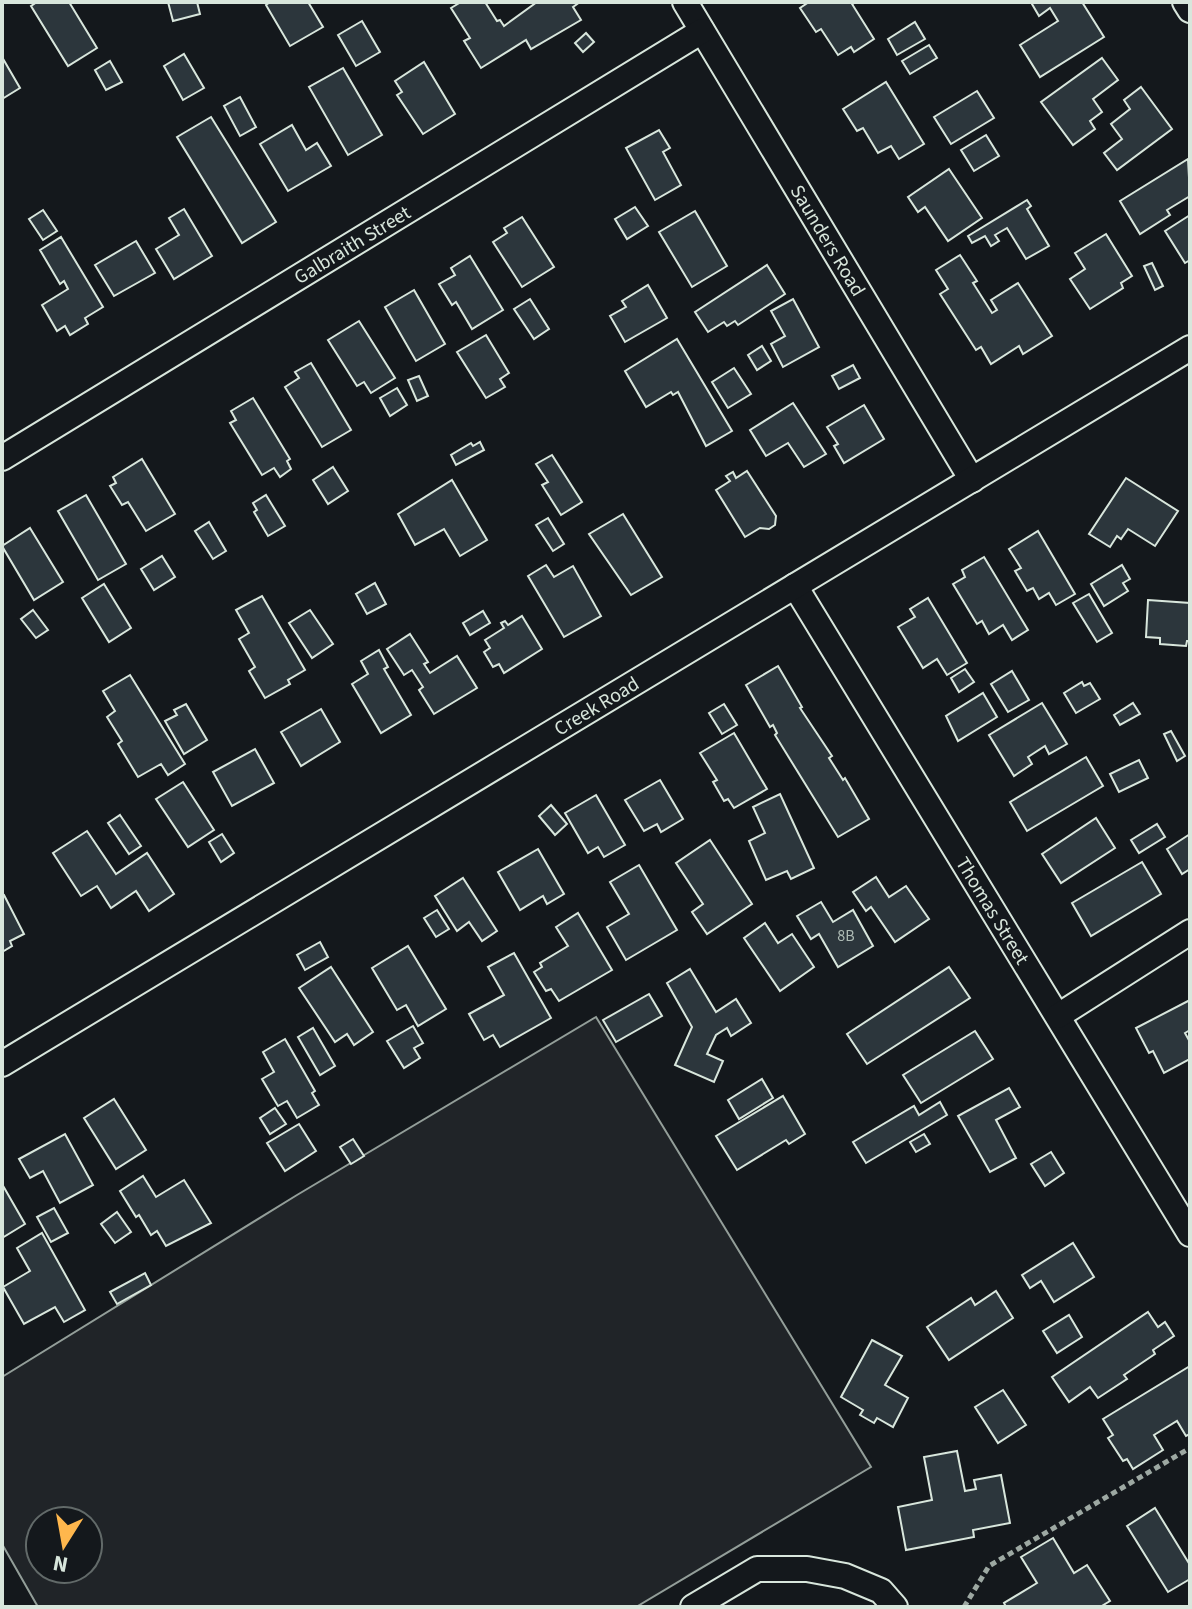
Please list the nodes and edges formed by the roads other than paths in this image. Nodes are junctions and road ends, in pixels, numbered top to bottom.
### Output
1 (685, 2) edge
2 (1185, 2) edge
3 (1190, 10) edge
4 (702, 31) junction
5 (1190, 348) edge
6 (2, 458) edge
7 (972, 480) junction
8 (795, 586) junction
9 (1190, 932) edge
10 (1058, 1016) junction
11 (2, 1064) edge
12 (1190, 1234) edge
13 (693, 1607) edge
14 (895, 1607) edge

1 - 4 street, Saunders Road
2 - 3 street
4 - 6 street, Galbraith Street
4 - 7 street, Saunders Road
5 - 7 street, Creek Road
7 - 8 street, Creek Road
8 - 10 street, Thomas Street
8 - 11 street, Creek Road
9 - 10 street
10 - 12 street, Thomas Street
13 - 14 street

